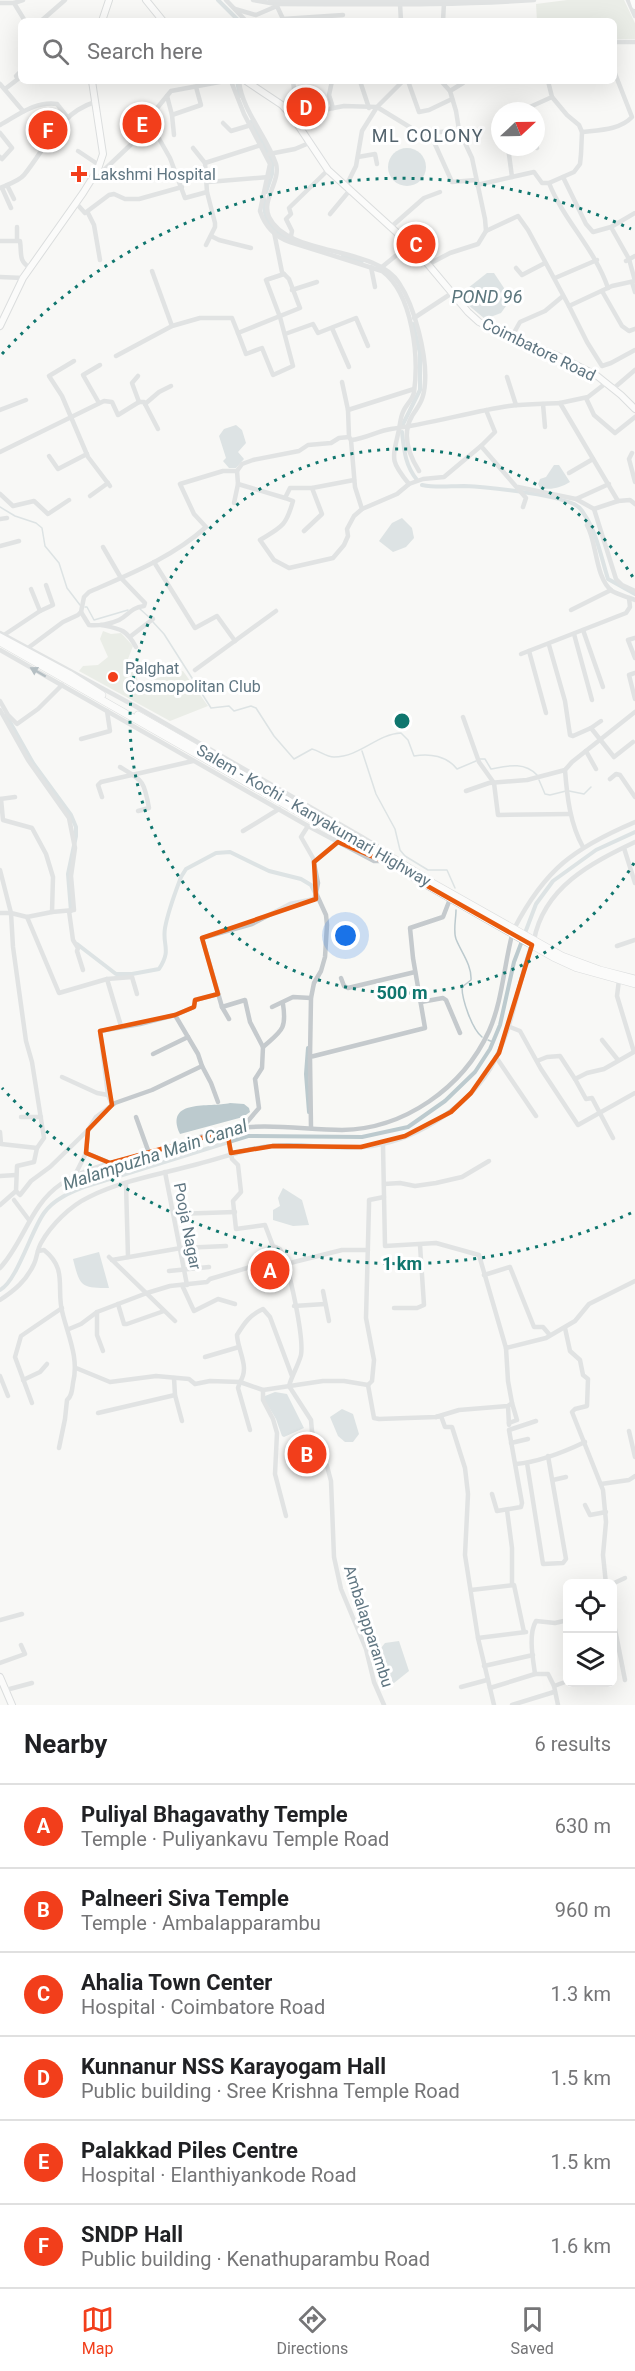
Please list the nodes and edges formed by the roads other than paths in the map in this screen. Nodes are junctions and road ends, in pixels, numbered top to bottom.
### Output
1 (24, 0) edge
2 (65, 0) edge
3 (109, 0) edge
4 (146, 0) edge
5 (226, 0) edge
6 (254, 0) edge
7 (270, 0) edge
8 (490, 0) edge
9 (534, 0) edge
10 (631, 0) edge
11 (364, 2) edge
12 (444, 2) edge
13 (0, 3) edge
14 (14, 3) junction
15 (400, 4) junction
16 (276, 5) junction
17 (635, 6) edge
18 (236, 9) junction
19 (343, 15) dead end
20 (635, 16) edge
21 (23, 18) edge
22 (44, 18) edge
23 (103, 18) edge
24 (161, 18) edge
25 (244, 18) edge
26 (282, 18) edge
27 (318, 18) edge
28 (401, 18) edge
29 (443, 18) edge
30 (617, 42) edge
31 (635, 42) edge
32 (617, 78) edge
33 (18, 79) edge
34 (0, 84) edge
35 (92, 84) edge
36 (210, 84) edge
37 (232, 84) edge
38 (240, 84) edge
39 (251, 84) edge
40 (293, 84) edge
41 (331, 84) edge
42 (361, 84) edge
43 (400, 84) edge
44 (409, 84) edge
45 (444, 84) edge
46 (461, 84) edge
47 (549, 84) edge
48 (196, 87) junction
49 (5, 89) junction
50 (450, 91) junction
51 (166, 96) junction
52 (552, 97) junction
53 (452, 99) junction
54 (95, 102) junction
55 (541, 102) edge
56 (333, 108) junction
57 (369, 108) junction
58 (377, 108) junction
59 (23, 111) junction
60 (172, 115) junction
61 (294, 115) junction
62 (68, 118) junction
63 (149, 121) junction
64 (223, 123) dead end
65 (0, 125) edge
66 (251, 125) junction
67 (459, 130) junction
68 (582, 132) junction
69 (0, 133) edge
70 (430, 133) junction
71 (174, 135) dead end
72 (309, 143) junction
73 (261, 145) junction
74 (193, 148) dead end
75 (78, 151) dead end
76 (269, 155) junction
77 (509, 156) edge
78 (0, 157) edge
79 (358, 157) junction
80 (205, 163) junction
81 (376, 164) dead end
82 (99, 165) junction
83 (328, 170) junction
84 (94, 176) junction
85 (268, 177) junction
86 (512, 177) junction
87 (563, 177) junction
88 (208, 182) junction
89 (476, 182) junction
90 (549, 183) junction
91 (7, 185) junction
92 (182, 187) junction
93 (1, 188) edge
94 (348, 188) junction
95 (207, 192) junction
96 (440, 192) dead end
97 (14, 199) dead end
98 (76, 203) junction
99 (11, 208) dead end
100 (88, 213) junction
101 (635, 213) edge
102 (330, 214) dead end
103 (17, 227) dead end
104 (392, 227) junction
105 (611, 227) junction
106 (486, 231) junction
107 (274, 232) junction
108 (211, 236) junction
109 (291, 236) junction
110 (17, 240) junction
111 (0, 241) edge
112 (410, 244) junction
113 (206, 245) dead end
114 (251, 248) dead end
115 (635, 256) edge
116 (100, 260) dead end
117 (597, 260) junction
118 (627, 260) junction
119 (545, 262) junction
120 (429, 264) junction
121 (369, 265) junction
122 (382, 267) junction
123 (30, 268) junction
124 (516, 268) dead end
125 (152, 271) dead end
126 (284, 274) junction
127 (0, 278) edge
128 (23, 278) junction
129 (555, 278) junction
130 (317, 282) dead end
131 (632, 282) junction
132 (375, 287) dead end
133 (608, 288) junction
134 (292, 290) junction
135 (602, 291) junction
136 (635, 292) edge
137 (452, 293) junction
138 (563, 296) junction
139 (569, 306) junction
140 (280, 317) junction
141 (414, 318) junction
142 (0, 326) edge
143 (172, 326) junction
144 (332, 328) junction
145 (635, 329) edge
146 (238, 333) junction
147 (285, 334) junction
148 (511, 338) junction
149 (368, 346) dead end
150 (635, 350) edge
151 (116, 356) dead end
152 (74, 361) dead end
153 (100, 365) dead end
154 (602, 366) junction
155 (349, 367) dead end
156 (635, 370) edge
157 (596, 375) junction
158 (138, 376) dead end
159 (507, 377) dead end
160 (342, 382) dead end
161 (606, 383) junction
162 (171, 386) dead end
163 (614, 388) junction
164 (414, 390) junction
165 (586, 398) junction
166 (26, 400) dead end
167 (139, 402) junction
168 (99, 403) junction
169 (560, 403) junction
170 (145, 404) junction
171 (543, 404) junction
172 (516, 405) junction
173 (635, 409) edge
174 (0, 410) edge
175 (348, 410) junction
176 (486, 410) junction
177 (70, 417) junction
178 (635, 417) edge
179 (545, 427) dead end
180 (407, 428) junction
181 (158, 429) dead end
182 (399, 429) junction
183 (350, 438) junction
184 (481, 446) junction
185 (0, 452) edge
186 (632, 453) dead end
187 (87, 454) junction
188 (49, 456) dead end
189 (593, 459) junction
190 (237, 471) junction
191 (419, 471) dead end
192 (569, 473) dead end
193 (354, 480) junction
194 (635, 482) edge
195 (238, 484) junction
196 (409, 484) junction
197 (609, 484) junction
198 (518, 487) junction
199 (312, 488) junction
200 (0, 494) edge
201 (90, 496) dead end
202 (285, 498) junction
203 (576, 499) junction
204 (69, 500) dead end
205 (618, 501) junction
206 (234, 503) dead end
207 (635, 504) edge
208 (523, 507) dead end
209 (362, 509) junction
210 (594, 509) junction
211 (7, 518) dead end
212 (0, 519) edge
213 (587, 525) dead end
214 (304, 531) dead end
215 (19, 541) dead end
216 (0, 546) edge
217 (103, 547) dead end
218 (154, 562) junction
219 (121, 578) junction
220 (46, 585) dead end
221 (31, 590) dead end
222 (611, 590) junction
223 (635, 591) edge
224 (632, 599) edge
225 (81, 608) junction
226 (571, 610) dead end
227 (40, 611) junction
228 (276, 611) dead end
229 (153, 619) dead end
230 (98, 625) junction
231 (583, 630) junction
232 (574, 634) junction
233 (131, 636) junction
234 (1, 637) edge
235 (635, 638) edge
236 (235, 641) junction
237 (549, 645) junction
238 (136, 647) dead end
239 (634, 647) edge
240 (28, 648) junction
241 (0, 650) edge
242 (529, 651) junction
243 (521, 654) dead end
244 (635, 658) edge
245 (195, 670) dead end
246 (635, 673) edge
247 (62, 685) junction
248 (603, 687) dead end
249 (635, 699) edge
250 (0, 700) edge
251 (592, 700) dead end
252 (0, 710) edge
253 (107, 711) junction
254 (635, 712) edge
255 (546, 713) dead end
256 (463, 717) dead end
257 (601, 721) dead end
258 (17, 724) junction
259 (10, 728) junction
260 (591, 728) junction
261 (81, 739) dead end
262 (600, 740) junction
263 (633, 742) dead end
264 (586, 751) junction
265 (194, 760) junction
266 (120, 767) dead end
267 (596, 769) dead end
268 (565, 770) junction
269 (132, 774) junction
270 (610, 779) dead end
271 (494, 783) junction
272 (466, 791) dead end
273 (15, 797) dead end
274 (102, 797) dead end
275 (635, 797) edge
276 (0, 799) edge
277 (279, 809) junction
278 (138, 811) dead end
279 (570, 814) junction
280 (635, 822) edge
281 (308, 826) junction
282 (243, 831) dead end
283 (338, 842) junction
284 (635, 843) edge
285 (583, 847) junction
286 (624, 848) junction
287 (383, 861) junction
288 (314, 862) junction
289 (0, 870) edge
290 (633, 873) edge
291 (635, 883) edge
292 (440, 886) junction
293 (316, 893) junction
294 (450, 899) junction
295 (72, 911) junction
296 (52, 912) junction
297 (0, 913) edge
298 (11, 913) junction
299 (27, 917) junction
300 (513, 932) junction
301 (635, 940) edge
302 (533, 943) junction
303 (617, 946) dead end
304 (83, 970) dead end
305 (415, 972) junction
306 (616, 977) junction
307 (635, 977) edge
308 (341, 978) dead end
309 (107, 979) junction
310 (635, 984) edge
311 (137, 994) dead end
312 (218, 994) junction
313 (311, 998) junction
314 (421, 1002) junction
315 (283, 1004) junction
316 (222, 1007) junction
317 (272, 1007) dead end
318 (175, 1015) junction
319 (229, 1019) dead end
320 (121, 1026) junction
321 (510, 1027) junction
322 (460, 1034) dead end
323 (188, 1037) junction
324 (602, 1040) dead end
325 (263, 1047) junction
326 (634, 1052) edge
327 (153, 1054) dead end
328 (310, 1057) junction
329 (496, 1057) junction
330 (618, 1060) junction
331 (537, 1061) junction
332 (202, 1066) junction
333 (62, 1077) dead end
334 (575, 1079) junction
335 (635, 1093) edge
336 (108, 1095) junction
337 (218, 1102) dead end
338 (112, 1106) junction
339 (599, 1113) junction
340 (536, 1116) dead end
341 (21, 1117) dead end
342 (41, 1117) junction
343 (136, 1117) dead end
344 (241, 1128) junction
345 (309, 1128) junction
346 (88, 1130) junction
347 (0, 1132) edge
348 (227, 1133) junction
349 (612, 1138) dead end
350 (383, 1145) junction
351 (37, 1148) junction
352 (231, 1150) junction
353 (86, 1153) junction
354 (149, 1153) junction
355 (489, 1161) dead end
356 (110, 1163) junction
357 (165, 1172) junction
358 (16, 1175) junction
359 (0, 1176) edge
360 (74, 1176) junction
361 (126, 1184) junction
362 (384, 1184) junction
363 (16, 1191) junction
364 (384, 1197) junction
365 (14, 1200) dead end
366 (0, 1205) edge
367 (235, 1212) junction
368 (175, 1214) junction
369 (29, 1221) junction
370 (420, 1245) junction
371 (226, 1246) dead end
372 (181, 1248) junction
373 (368, 1250) junction
374 (38, 1251) junction
375 (128, 1257) junction
376 (284, 1257) junction
377 (286, 1264) junction
378 (209, 1267) dead end
379 (0, 1268) edge
380 (184, 1269) junction
381 (169, 1271) dead end
382 (484, 1275) junction
383 (635, 1281) edge
384 (185, 1285) junction
385 (323, 1291) dead end
386 (147, 1293) junction
387 (0, 1300) edge
388 (118, 1304) junction
389 (235, 1304) dead end
390 (325, 1304) junction
391 (294, 1306) junction
392 (62, 1308) junction
393 (394, 1308) dead end
394 (164, 1311) junction
395 (97, 1312) junction
396 (175, 1321) dead end
397 (329, 1321) dead end
398 (565, 1328) junction
399 (69, 1329) junction
400 (549, 1334) junction
401 (239, 1347) junction
402 (506, 1348) junction
403 (104, 1351) dead end
404 (206, 1357) dead end
405 (47, 1364) dead end
406 (76, 1368) junction
407 (0, 1376) edge
408 (292, 1376) junction
409 (174, 1378) junction
410 (23, 1380) junction
411 (240, 1382) junction
412 (368, 1385) junction
413 (289, 1386) junction
414 (263, 1390) junction
415 (175, 1395) junction
416 (8, 1396) dead end
417 (32, 1403) dead end
418 (510, 1405) junction
419 (98, 1413) dead end
420 (436, 1417) junction
421 (182, 1421) dead end
422 (536, 1421) dead end
423 (509, 1423) junction
424 (250, 1430) dead end
425 (509, 1430) junction
426 (629, 1431) dead end
427 (528, 1439) dead end
428 (585, 1442) junction
429 (511, 1443) junction
430 (59, 1448) dead end
431 (548, 1456) junction
432 (635, 1457) edge
433 (527, 1463) junction
434 (516, 1464) junction
435 (635, 1476) edge
436 (566, 1477) dead end
437 (553, 1480) junction
438 (601, 1484) junction
439 (492, 1494) dead end
440 (585, 1505) dead end
441 (507, 1510) junction
442 (606, 1512) junction
443 (286, 1516) dead end
444 (625, 1578) dead end
445 (605, 1579) edge
446 (617, 1582) edge
447 (512, 1585) junction
448 (471, 1590) junction
449 (22, 1614) dead end
450 (0, 1620) edge
451 (563, 1621) edge
452 (532, 1631) junction
453 (524, 1632) junction
454 (617, 1633) edge
455 (478, 1638) junction
456 (21, 1645) dead end
457 (532, 1655) junction
458 (620, 1661) junction
459 (617, 1662) edge
460 (0, 1663) edge
461 (484, 1666) junction
462 (535, 1674) junction
463 (0, 1677) edge
464 (487, 1680) junction
465 (625, 1680) dead end
466 (32, 1683) dead end
467 (563, 1683) edge
468 (554, 1686) junction
469 (461, 1687) dead end
470 (490, 1688) junction
471 (6, 1690) junction
472 (554, 1692) junction
473 (12, 1705) edge
474 (384, 1705) edge
475 (494, 1705) edge
476 (512, 1705) edge
477 (558, 1705) edge

1 - 14 street
2 - 22 street
3 - 23 main road
4 - 24 main road
5 - 18 street
6 - 16 street
7 - 11 street
8 - 12 street
9 - 12 street
10 - 17 main road
10 - 20 street
11 - 12 street
11 - 15 street
11 - 16 street
12 - 15 street
12 - 29 street
13 - 14 street
14 - 21 street
15 - 28 street
16 - 18 street
16 - 26 street
18 - 25 street
19 - 27 street
30 - 31 street
32 - 68 street
33 - 49 street
34 - 49 street
35 - 54 main road
36 - 48 street
37 - 66 street
38 - 76 street
39 - 61 main road, Coimbatore Road
40 - 61 street
41 - 56 street
42 - 57 street
43 - 58 street
44 - 53 street
45 - 50 street
46 - 50 street
47 - 52 street
48 - 51 street
48 - 60 street
49 - 59 street
50 - 53 street
51 - 60 street
51 - 63 street
52 - 55 street
52 - 68 street
53 - 67 street
54 - 62 street
54 - 82 main road
56 - 57 street
56 - 61 street
57 - 58 street
58 - 70 street
58 - 79 street
59 - 62 street
59 - 65 street
60 - 71 street
61 - 72 main road, Coimbatore Road
62 - 91 street
63 - 84 street
63 - 92 street
64 - 66 street
66 - 73 street
67 - 70 street
67 - 89 street
68 - 87 street
69 - 78 street
70 - 89 street
72 - 76 street
72 - 83 main road, Coimbatore Road
73 - 76 street
73 - 80 street
74 - 80 street
75 - 82 street
76 - 85 street
76 - 109 street
77 - 86 street
79 - 81 street
79 - 94 street
80 - 88 street
82 - 84 main road
83 - 94 main road, Coimbatore Road
83 - 109 street
84 - 98 main road
85 - 88 street
85 - 107 street
86 - 89 street
86 - 90 street
87 - 90 street
87 - 105 street
88 - 95 street
89 - 106 street
90 - 117 street
91 - 93 street
91 - 97 street
92 - 95 street
92 - 100 street
93 - 99 street
94 - 102 street
94 - 104 main road, Coimbatore Road
95 - 108 street
96 - 104 street
98 - 100 street
98 - 123 main road
100 - 116 street
101 - 105 street
103 - 110 street
104 - 112 main road, Coimbatore Road
105 - 118 street
106 - 119 street
106 - 120 street
107 - 121 street
107 - 126 street
108 - 113 street
108 - 114 street
109 - 121 street
110 - 111 street
110 - 123 street
112 - 120 main road, Coimbatore Road
112 - 122 street
115 - 118 street
117 - 129 street
117 - 133 street
118 - 131 street
119 - 124 street
119 - 129 street
120 - 137 main road, Coimbatore Road
121 - 122 street
121 - 132 street
121 - 164 street
122 - 141 street
123 - 128 main road
125 - 143 street
126 - 134 street
126 - 140 street
127 - 128 street
128 - 142 main road
129 - 138 street
130 - 134 street
131 - 133 street
131 - 136 street
133 - 135 street
134 - 140 street
135 - 139 street
135 - 145 street
137 - 141 street
137 - 148 main road, Coimbatore Road
138 - 139 street
138 - 148 street
139 - 154 street
140 - 146 street
140 - 147 street
141 - 180 street
143 - 146 street
143 - 151 street
144 - 147 street
144 - 149 street
144 - 155 street
146 - 147 street
148 - 157 main road, Coimbatore Road
150 - 154 street
152 - 177 street
153 - 168 street
154 - 157 street
156 - 163 street
157 - 161 main road, Coimbatore Road
158 - 167 street
159 - 172 street
160 - 175 street
161 - 163 main road, Coimbatore Road
161 - 165 street
162 - 170 street
163 - 173 main road, Coimbatore Road
164 - 175 street
164 - 182 street
165 - 169 street
165 - 178 street
166 - 174 street
167 - 168 street
167 - 170 street
168 - 177 street
169 - 171 street
169 - 189 street
170 - 181 street
171 - 172 street
171 - 179 street
172 - 176 street
175 - 183 street
176 - 180 street
176 - 184 street
177 - 185 street
177 - 187 street
180 - 182 street
180 - 191 street
182 - 183 street
182 - 196 street
183 - 190 street
183 - 193 street
184 - 196 street
184 - 198 street
186 - 194 street
187 - 188 street
187 - 201 street
189 - 192 street
189 - 197 street
190 - 195 street
190 - 218 street
193 - 199 street
193 - 209 street
195 - 202 street
195 - 206 street
196 - 209 street
197 - 203 street
197 - 205 street
198 - 203 street
198 - 208 street
199 - 202 street
199 - 214 street
200 - 204 street
202 - 209 street
203 - 210 street
205 - 207 street
205 - 210 street
210 - 223 street
211 - 212 street
213 - 222 street
215 - 216 street
217 - 219 street
218 - 219 street
218 - 236 street
219 - 225 street
219 - 230 street
220 - 227 street
221 - 227 street
222 - 224 street
222 - 226 street
224 - 231 street
225 - 230 street
225 - 240 street
227 - 234 street
228 - 236 street
229 - 233 street
230 - 233 street
231 - 232 street
231 - 248 street
232 - 237 street
232 - 251 street
233 - 238 street
234 - 240 street
234 - 287 highway, Salem - Kochi - Kanyakumari Highway
234 - 292 highway, Salem - Kochi - Kanyakumari Highway
235 - 239 street
236 - 245 street
237 - 242 street
237 - 260 street
239 - 244 street
240 - 292 street
247 -> 241 street
242 - 243 street
242 - 255 street
246 - 249 street
247 - 253 street
247 - 258 street
250 - 258 street
252 - 259 street
253 - 261 street
253 - 265 street
254 - 262 street
256 - 271 street
257 - 260 street
258 - 259 street
259 - 295 street
260 - 262 street
262 - 263 street
262 - 264 street
264 - 267 street
264 - 268 street
265 - 269 street
265 - 277 street
266 - 269 street
268 - 271 street
268 - 279 street
269 - 274 street
269 - 278 street
270 - 275 street
271 - 272 street
271 - 279 street
273 - 276 street
276 - 296 street
277 - 281 street
277 - 282 street
279 - 285 street
280 - 285 street
281 - 283 street
281 - 288 street
283 - 287 street
283 - 288 street
284 - 286 street
285 - 300 street
286 - 290 street
286 - 302 street
287 - 294 highway, Salem - Kochi - Kanyakumari Highway
288 - 293 street
289 - 298 street
290 - 291 street
292 - 300 highway, Salem - Kochi - Kanyakumari Highway
293 - 312 street
293 - 313 street
294 - 300 highway, Salem - Kochi - Kanyakumari Highway
294 - 305 street
295 - 296 street
295 - 304 street
296 - 299 street
297 - 298 street
298 - 299 street
298 - 342 street
299 - 309 street
300 - 302 highway
300 - 345 street
301 - 303 street
302 - 306 highway
302 - 321 street
305 - 308 street
305 - 314 street
306 - 307 highway
306 - 310 highway
306 - 326 street
309 - 311 street
309 - 320 street
312 - 316 street
312 - 318 street
313 - 315 street
313 - 328 street
314 - 322 street
314 - 328 street
315 - 317 street
315 - 325 street
316 - 319 street
316 - 325 street
318 - 320 street
318 - 323 street
320 - 336 street
321 - 329 street
321 - 331 street
323 - 327 street
323 - 332 street
324 - 330 street
325 - 344 street
326 - 330 street
328 - 345 street
329 - 340 street
329 - 350 street
330 - 334 street
331 - 334 street
331 - 339 street
332 - 337 street
332 - 338 street
333 - 336 street
334 - 339 street
335 - 339 street
336 - 338 street
338 - 346 street
339 - 349 street
341 - 342 street
342 - 351 street
343 - 354 street
344 - 345 street
344 - 348 street
346 - 353 street
346 - 363 street
347 - 351 street
348 - 352 street
348 - 354 street
350 - 352 street
350 - 362 street
351 - 358 street
352 - 357 street
352 - 367 street
353 - 356 street
353 - 360 street
354 - 356 street
355 - 362 street
356 - 360 street
357 - 361 street
357 - 368 street, Pooja Nagar
358 - 359 street
358 - 363 street
360 - 369 street
361 - 374 street
361 - 375 street
362 - 364 street
363 - 366 street
364 - 370 street
364 - 373 street
365 - 369 street
367 - 368 street
367 - 376 street
368 - 372 street, Pooja Nagar
369 - 379 street
370 - 382 street
370 - 393 street
371 - 372 street
372 - 375 street
372 - 380 street, Pooja Nagar
373 - 377 street
373 - 412 street
374 - 387 street
374 - 392 street
375 - 386 street
376 - 377 street
376 - 384 street
377 - 391 street
378 - 380 street
380 - 381 street
380 - 384 street, Pooja Nagar
382 - 400 street
382 - 402 street
383 - 398 street
384 - 386 street
384 - 389 street, Pooja Nagar
385 - 390 street
386 - 388 street
386 - 394 street
388 - 394 street
388 - 395 street
390 - 391 street
390 - 397 street
391 - 408 street
392 - 399 street
392 - 410 street
394 - 396 street
395 - 399 street
395 - 403 street
398 - 400 street
398 - 428 street
399 - 406 street
400 - 402 street
401 - 404 street
401 - 408 street
401 - 411 street
402 - 418 street
405 - 410 street
406 - 409 street
406 - 430 street
407 - 416 street
408 - 413 street
409 - 411 street
409 - 415 street
410 - 417 street
411 - 414 street
411 - 424 street
412 - 413 street
412 - 420 street
413 - 414 street
413 - 474 street, Ambalapparambu
414 - 443 street
415 - 419 street
415 - 421 street
418 - 420 street
418 - 423 street
418 - 423 street
420 - 448 street
422 - 425 street
423 - 425 street
425 - 429 street
426 - 432 street
427 - 429 street
428 - 431 street
428 - 438 street
429 - 434 street
431 - 433 street
431 - 437 street
433 - 434 street
433 - 437 street
434 - 441 street
435 - 438 street
436 - 437 street
438 - 442 street
439 - 441 street
440 - 442 street
441 - 447 street
442 - 445 street
444 - 446 street
447 - 448 street
447 - 453 street
448 - 455 street
449 - 450 street
451 - 452 street
452 - 453 street
452 - 457 street
453 - 455 street
454 - 458 street
455 - 461 street
456 - 460 street
457 - 461 street
457 - 462 street
458 - 459 street
458 - 465 street
461 - 464 street
462 - 468 street
462 - 470 street
463 - 471 main road
464 - 469 street
464 - 470 street
466 - 471 street
467 - 468 street
468 - 472 street
470 - 475 street
471 - 473 main road
472 - 476 street
472 - 477 street

